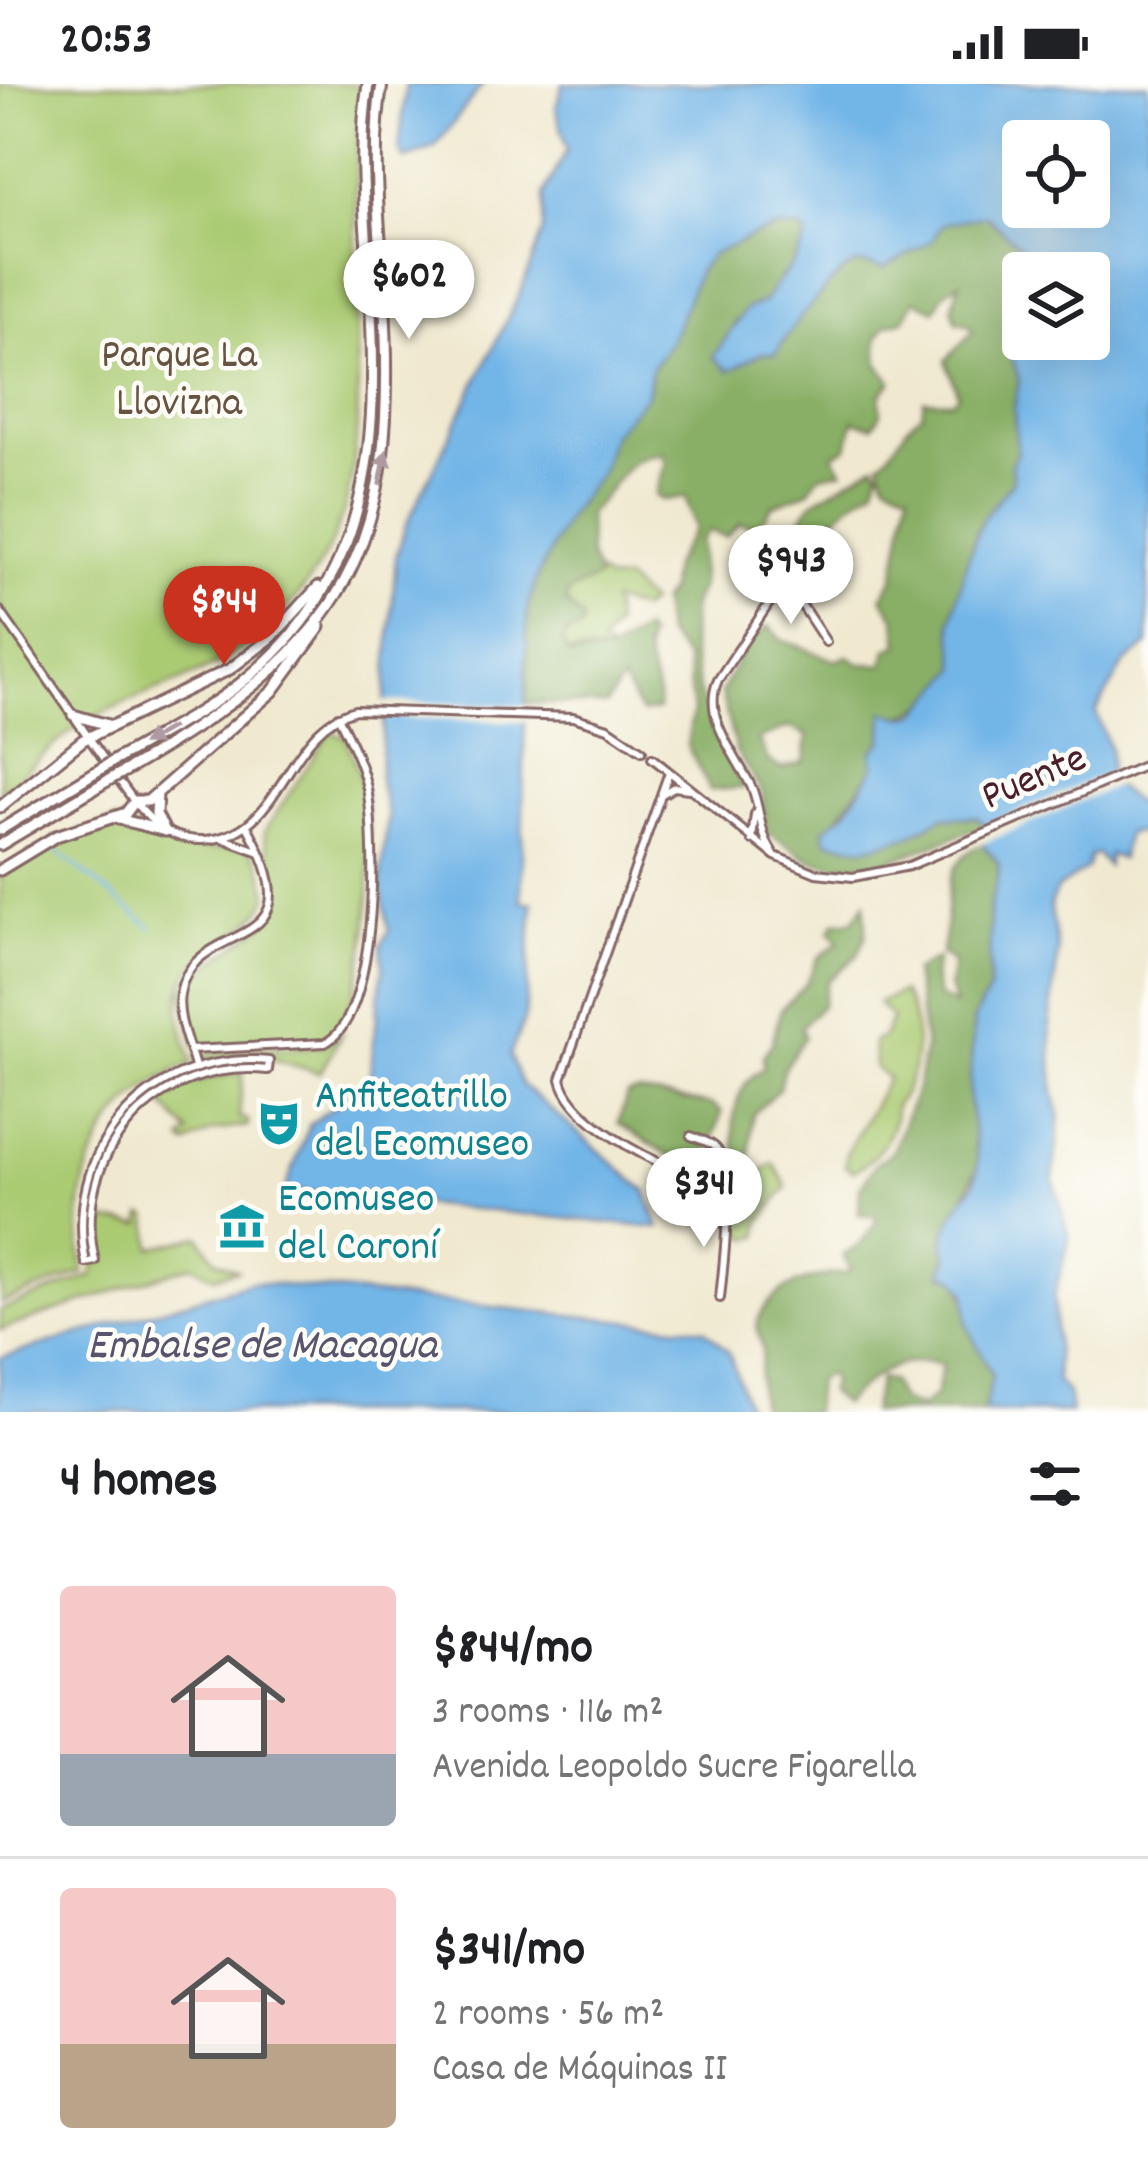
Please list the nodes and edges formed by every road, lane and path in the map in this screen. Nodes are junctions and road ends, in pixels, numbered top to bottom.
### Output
1 (368, 84) edge
2 (382, 84) edge
3 (751, 555) dead end
4 (331, 572) junction
5 (780, 587) junction
6 (326, 610) junction
7 (0, 611) edge
8 (826, 642) dead end
9 (73, 716) junction
10 (338, 716) junction
11 (111, 725) junction
12 (88, 737) junction
13 (70, 749) junction
14 (642, 751) dead end
15 (652, 758) dead end
16 (1144, 765) edge
17 (669, 772) junction
18 (691, 790) junction
19 (157, 793) junction
20 (660, 797) junction
21 (135, 801) junction
22 (756, 803) junction
23 (0, 807) edge
24 (755, 813) junction
25 (261, 814) junction
26 (110, 818) junction
27 (726, 818) junction
28 (247, 826) junction
29 (0, 830) edge
30 (165, 831) junction
31 (214, 838) junction
32 (752, 840) junction
33 (0, 845) edge
34 (260, 850) junction
35 (775, 856) junction
36 (0, 870) edge
37 (190, 1050) junction
38 (196, 1071) junction
39 (691, 1136) dead end
40 (726, 1199) junction
41 (86, 1215) junction
42 (720, 1298) dead end

1 - 4 main road
6 -> 2 main road
3 - 5 street
4 - 11 main road
4 -> 29 main road, bridge
5 - 8 street
5 - 22 street
6 - 19 main road
6 - 33 main road, bridge
7 - 9 street
9 - 11 main road
9 - 12 street
9 - 13 main road
10 - 14 street
10 - 25 street
10 - 37 street
11 - 12 main road
12 - 13 main road
12 - 21 street
13 - 23 main road
15 - 17 street, Puente
16 - 35 street, Puente
17 - 18 street, Puente
17 - 20 street
18 - 20 street
18 - 27 street, Puente
19 - 21 main road
19 - 30 main road
20 - 40 street
21 - 26 main road
21 - 30 street
22 - 24 street
22 - 35 street
24 - 27 street
24 - 32 street
25 - 28 street
25 - 34 street
26 - 30 main road
26 - 36 main road
27 - 32 street, Puente
28 - 31 street
28 - 34 street
30 - 31 street
31 - 34 street
32 - 35 street, Puente
34 - 37 street
37 - 38 street
38 - 38 street
38 - 41 street
39 - 40 street
40 - 42 street
41 - 41 street

